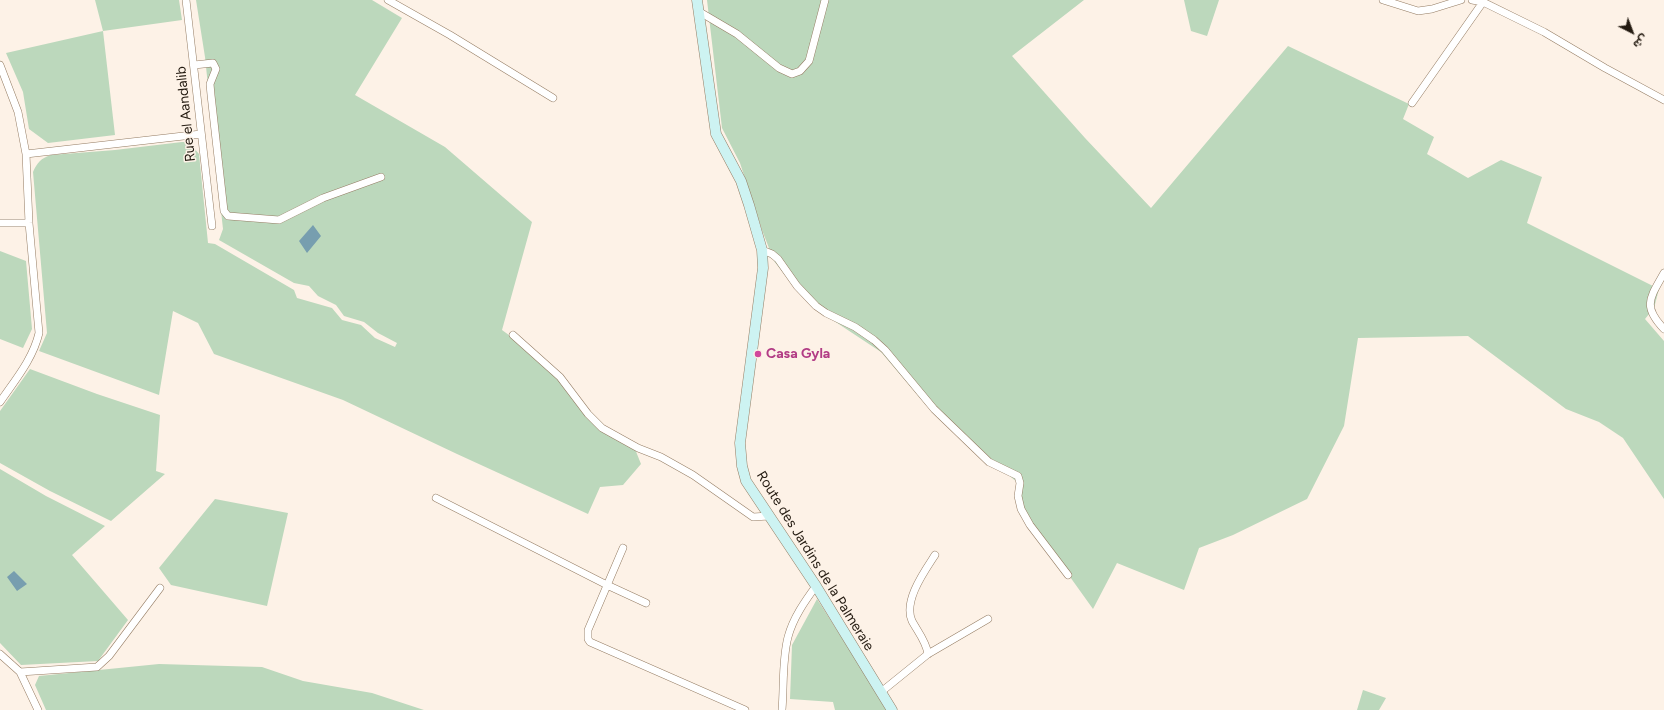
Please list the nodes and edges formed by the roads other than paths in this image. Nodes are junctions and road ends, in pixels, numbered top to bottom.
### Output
1 (186, 0) edge
2 (388, 0) edge
3 (697, 0) edge
4 (825, 0) edge
5 (1383, 0) edge
6 (1461, 0) edge
7 (1472, 0) edge
8 (1483, 2) junction
9 (698, 11) junction
10 (194, 64) junction
11 (0, 65) edge
12 (553, 98) dead end
13 (1664, 100) edge
14 (1412, 103) dead end
15 (201, 134) junction
16 (26, 154) junction
17 (381, 177) dead end
18 (0, 223) edge
19 (29, 223) junction
20 (212, 226) dead end
21 (762, 250) junction
22 (1664, 273) edge
23 (1664, 330) edge
24 (514, 335) dead end
25 (0, 402) edge
26 (436, 498) dead end
27 (769, 516) junction
28 (623, 548) dead end
29 (935, 555) dead end
30 (1068, 575) dead end
31 (607, 585) junction
32 (816, 586) junction
33 (160, 588) dead end
34 (646, 603) dead end
35 (988, 619) dead end
36 (0, 654) edge
37 (928, 654) junction
38 (20, 672) junction
39 (881, 692) junction
40 (38, 710) edge
41 (746, 710) edge
42 (782, 710) edge
43 (892, 710) edge

1 - 10 street, Rue el Aandalib
2 - 12 street
3 - 9 street, Route des Jardins de la Palmeraie
4 - 9 street
5 - 6 street
7 - 8 street
8 - 13 street
8 - 14 street
9 - 21 street, Route des Jardins de la Palmeraie
10 - 15 street, Rue el Aandalib
10 - 17 street
11 - 16 street
15 - 16 street
15 - 20 street, Rue el Aandalib
16 - 19 street
18 - 19 street
19 - 25 street
21 - 27 street, Route des Jardins de la Palmeraie
21 - 30 street
22 - 23 street
24 - 27 street
26 - 31 street
27 - 32 street, Route des Jardins de la Palmeraie
28 - 31 street
29 - 37 street
31 - 34 street
31 - 41 street
32 - 39 street, Route des Jardins de la Palmeraie
32 - 42 street
33 - 38 street
35 - 37 street
36 - 38 street
37 - 39 street
38 - 40 street
39 - 43 street, Route des Jardins de la Palmeraie

